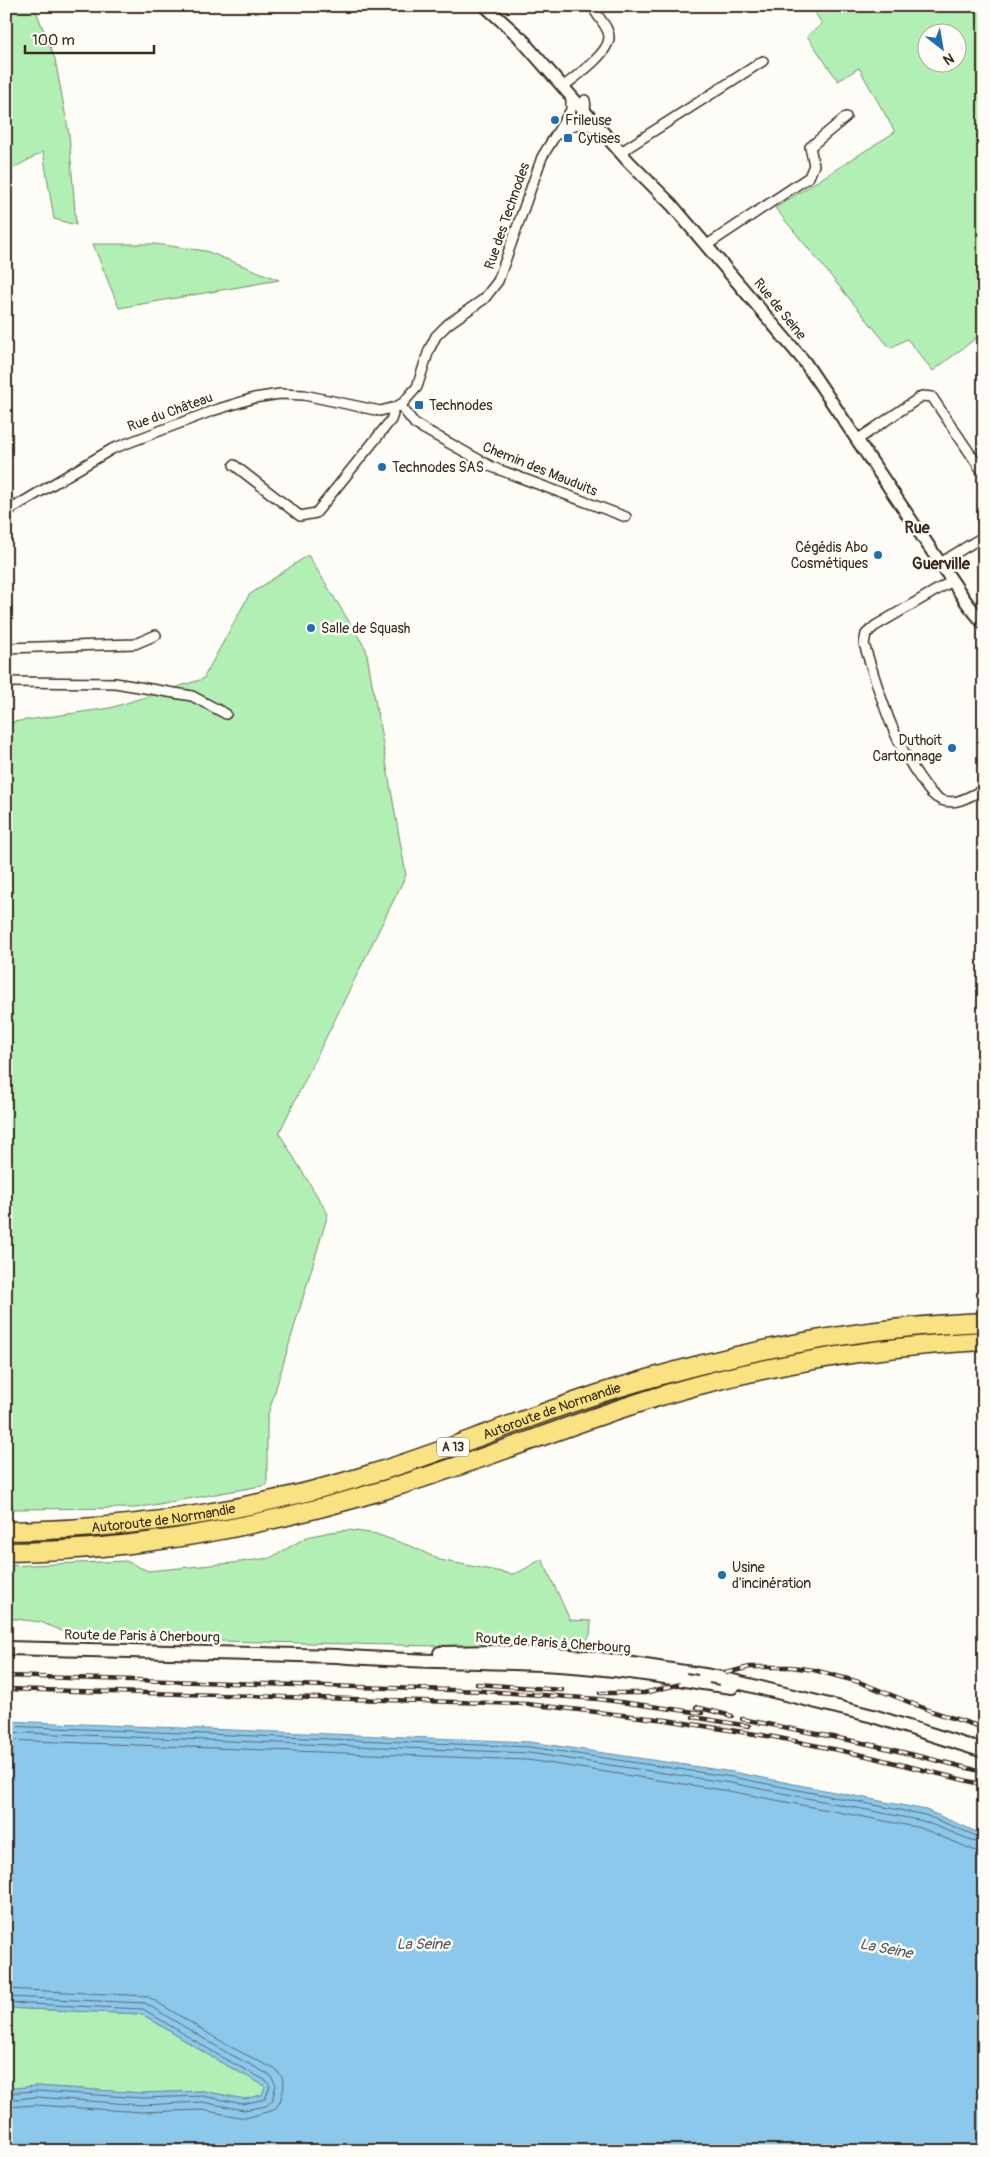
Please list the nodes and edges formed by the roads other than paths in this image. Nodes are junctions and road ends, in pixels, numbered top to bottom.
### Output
1 (486, 6) edge
2 (593, 6) edge
3 (763, 61) dead end
4 (568, 87) junction
5 (587, 107) junction
6 (846, 117) dead end
7 (569, 122) junction
8 (610, 140) junction
9 (627, 148) junction
10 (672, 205) junction
11 (707, 246) junction
12 (396, 407) junction
13 (857, 440) junction
14 (234, 465) dead end
15 (984, 474) edge
16 (6, 512) edge
17 (626, 517) dead end
18 (984, 536) edge
19 (940, 563) junction
20 (952, 581) junction
21 (984, 624) edge
22 (156, 635) dead end
23 (6, 648) edge
24 (6, 682) edge
25 (226, 714) dead end
26 (984, 790) edge
27 (984, 1322) edge
28 (984, 1342) edge
29 (6, 1531) edge
30 (6, 1552) edge
31 (6, 1648) edge
32 (337, 1656) junction
33 (703, 1679) junction
34 (764, 1690) junction
35 (984, 1751) edge

1 - 4 street
2 - 4 street
3 - 9 street
4 - 5 street
4 - 7 street
5 - 7 street, Rue des Technodes
5 - 8 street, Rue de Seine
5 - 9 street
6 - 11 street
7 - 8 street
7 - 12 street, Rue des Technodes
8 - 10 street, Rue de Seine
9 - 10 street
10 - 11 street, Rue de Seine
11 - 13 street, Rue de Seine
12 - 14 street, Rue des Technodes
12 - 16 street, Rue du Château
12 - 17 street, Chemin des Mauduits
13 - 15 street
13 - 19 street, Rue de Seine
18 - 19 street
19 - 20 street, Rue de Seine
20 - 21 street, Rue de Seine
20 - 26 street
22 - 23 street
24 - 25 street
27 - 29 highway, Autoroute de Normandie / A 13
28 - 30 highway, Autoroute de Normandie / A 13
31 - 32 main road, Route de Paris à Cherbourg
32 - 33 main road, Route de Paris à Cherbourg, bridge
32 - 33 main road, Route de Paris à Cherbourg
33 - 34 main road, Route de Paris à Cherbourg
33 - 34 main road, Route de Paris à Cherbourg, bridge
34 - 35 main road, Route de Paris à Cherbourg

